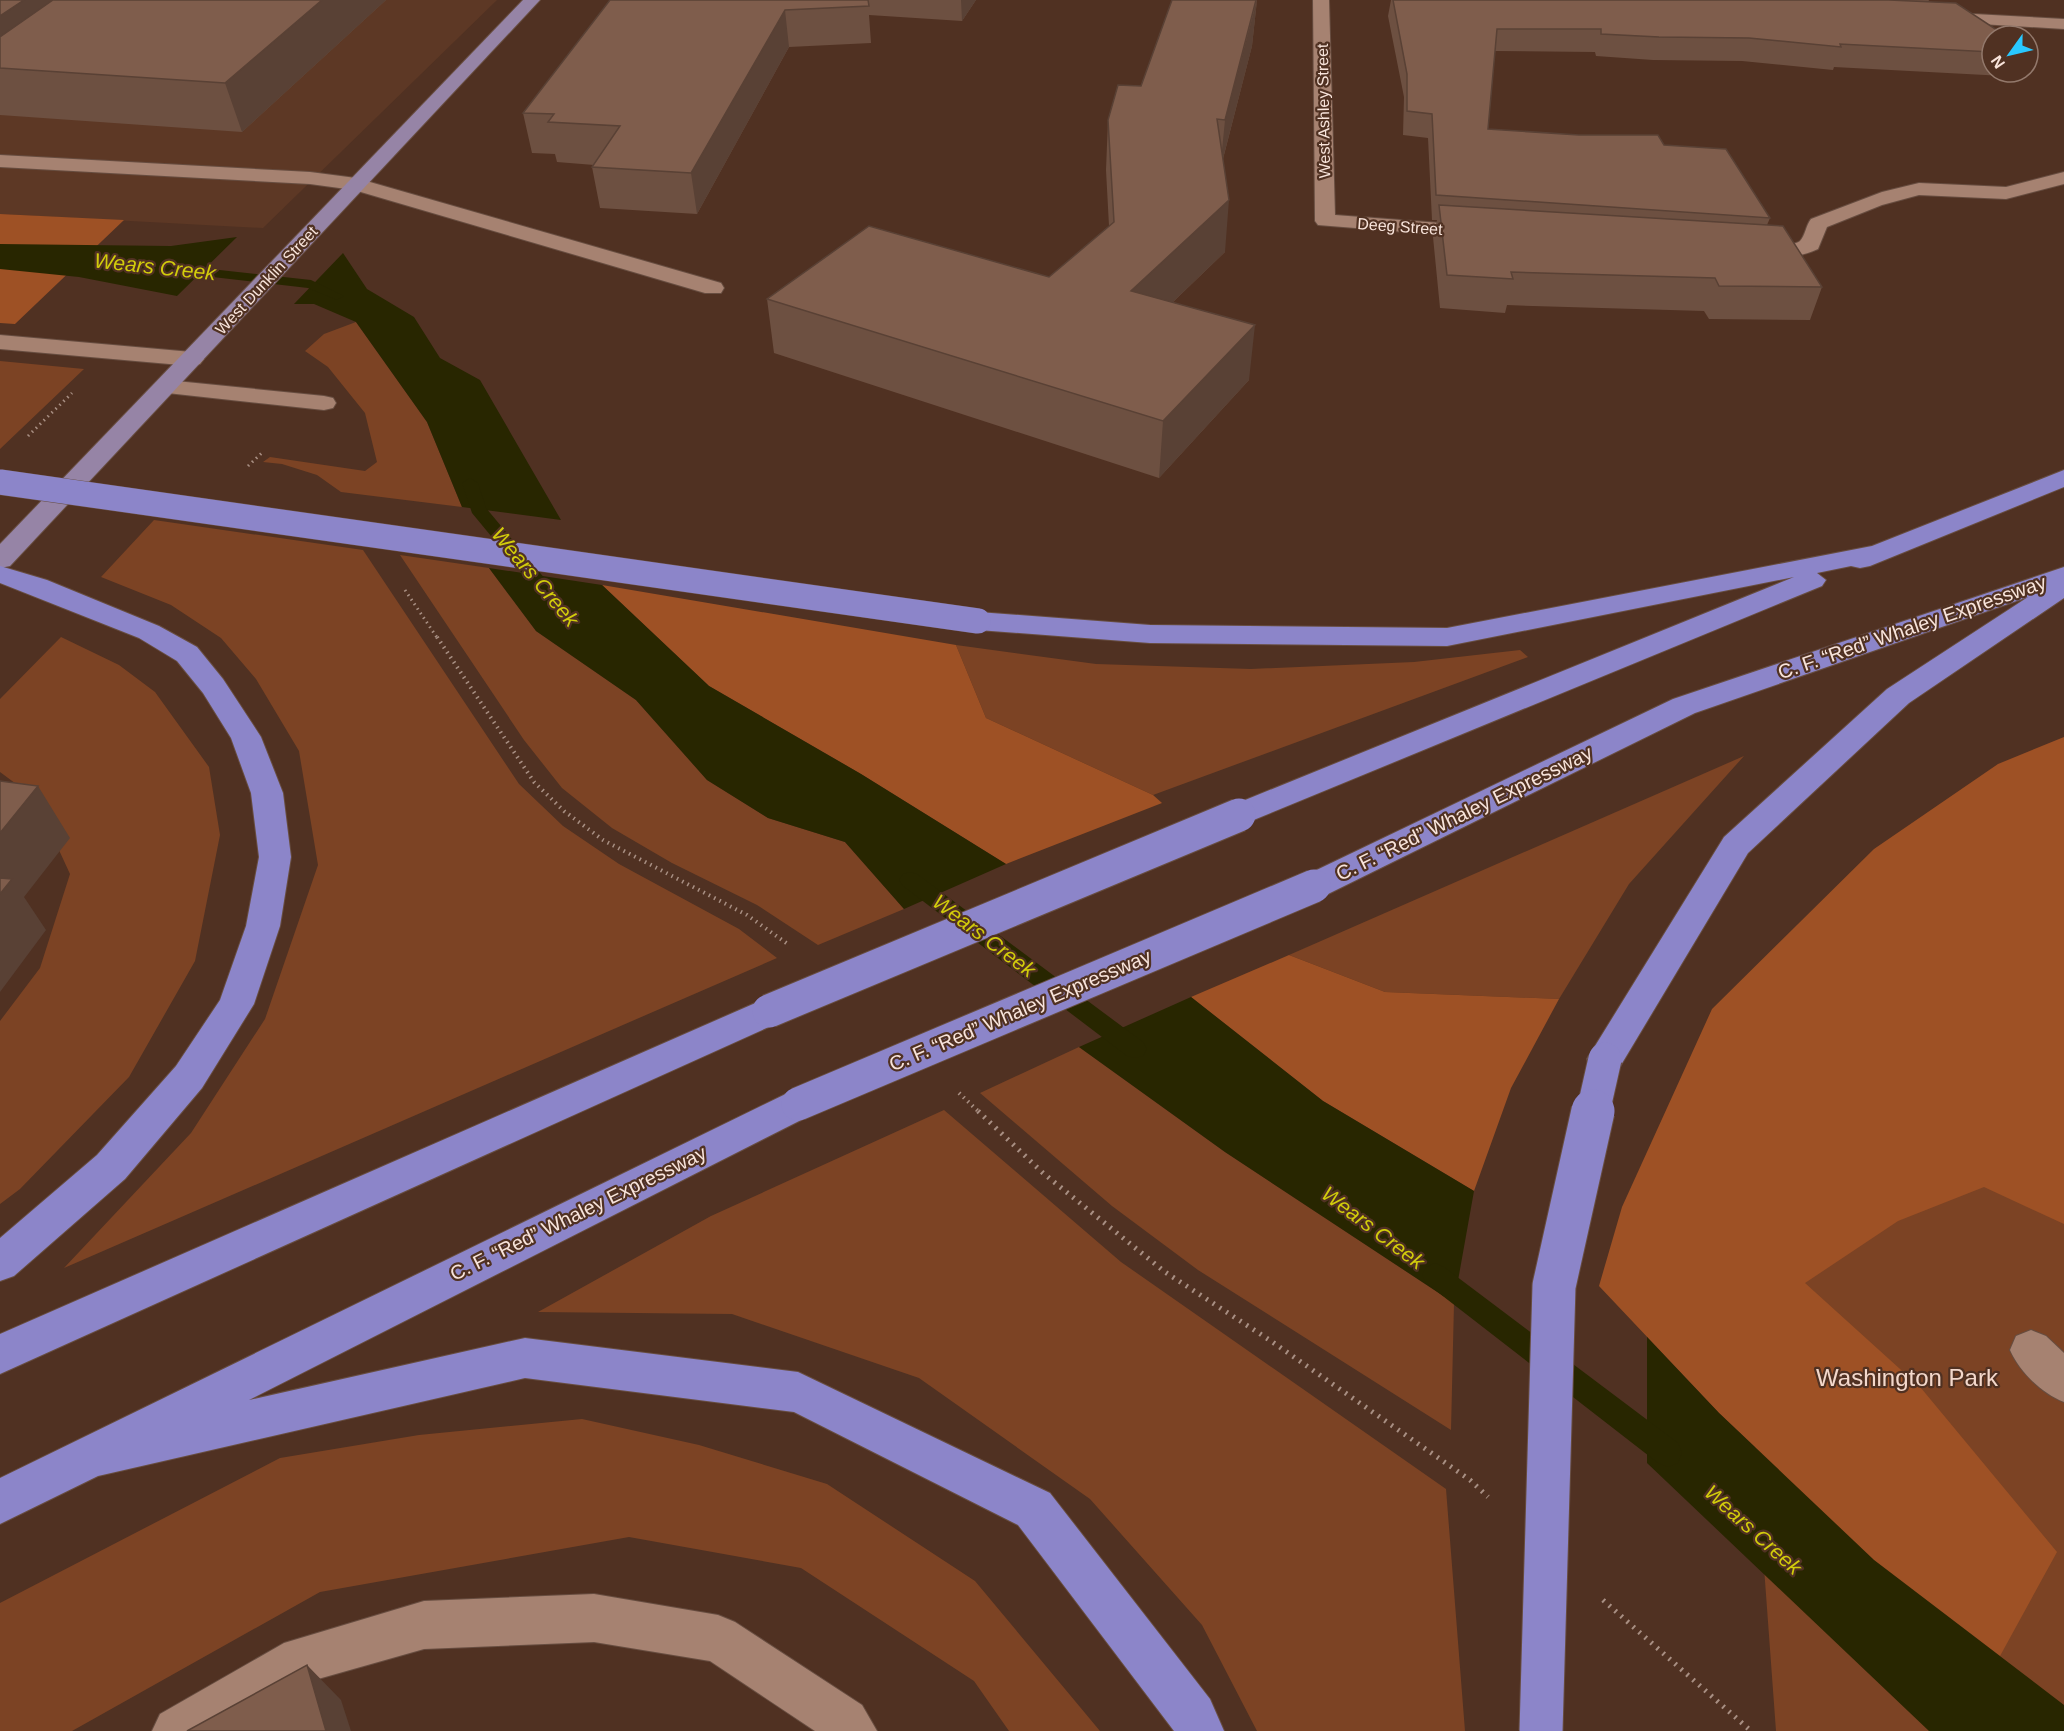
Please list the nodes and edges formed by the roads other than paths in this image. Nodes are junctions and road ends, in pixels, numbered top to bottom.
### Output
1 (532, 0) edge
2 (1321, 0) edge
3 (1924, 16) edge
4 (2064, 24) edge
5 (0, 161) edge
6 (2064, 178) edge
7 (356, 184) junction
8 (1325, 221) joint
9 (1503, 233) edge
10 (1727, 248) edge
11 (714, 288) dead end
12 (0, 342) edge
13 (192, 359) junction
14 (166, 387) junction
15 (324, 403) dead end
16 (2064, 478) edge
17 (0, 482) edge
18 (1881, 552) junction
19 (0, 560) edge
20 (0, 574) edge
21 (2064, 575) edge
22 (2064, 585) edge
23 (0, 1263) edge
24 (2031, 1350) dead end
25 (0, 1354) edge
26 (2064, 1382) edge
27 (88, 1457) junction
28 (0, 1502) edge
29 (177, 1731) edge
30 (852, 1731) edge
31 (1199, 1731) edge
32 (1541, 1731) edge

1 - 7 main road, West Dunklin Street
2 - 8 street, West Ashley Street
3 - 4 street
5 - 7 street
6 - 10 street
7 - 11 street
7 - 13 main road, West Dunklin Street
8 - 9 street, Deeg Street
12 - 13 street
13 - 14 main road, West Dunklin Street
14 - 15 street
14 - 19 main road, West Dunklin Street
16 - 18 highway
17 - 18 highway, bridge
18 - 25 highway, bridge
20 - 23 highway
21 - 27 highway, C. F. “Red” Whaley Expressway, bridge
22 - 32 highway, bridge
24 - 26 street
27 - 28 highway, C. F. “Red” Whaley Expressway
27 - 31 highway
29 - 30 street

